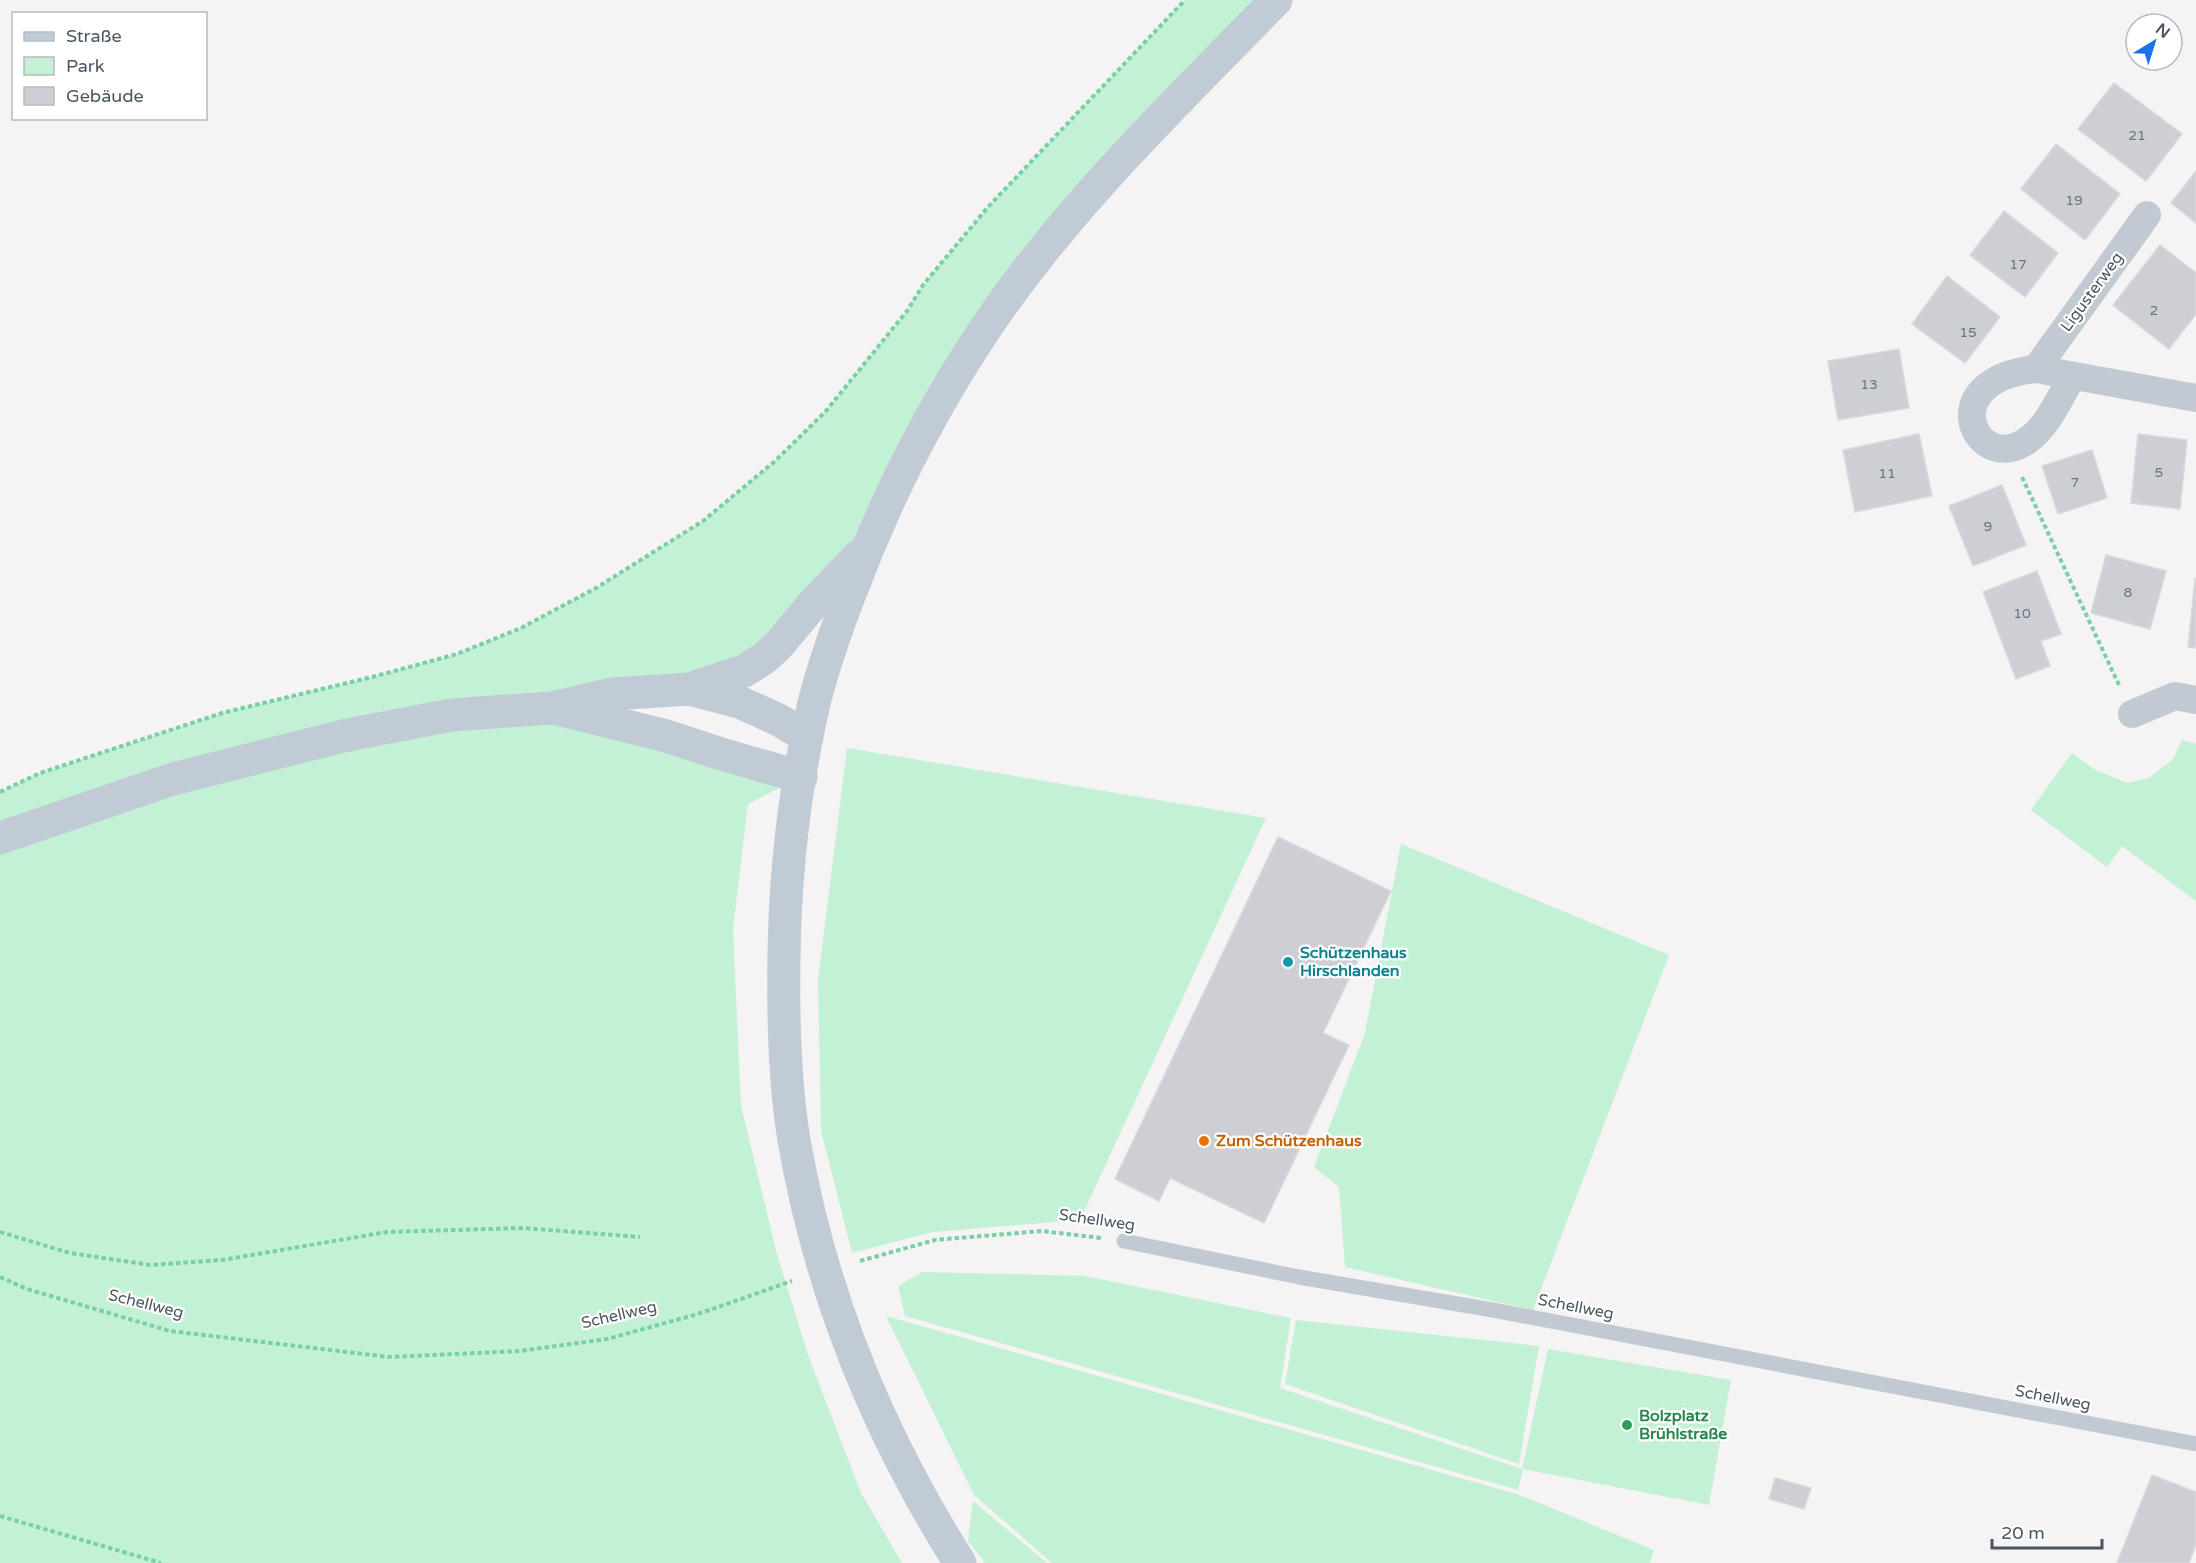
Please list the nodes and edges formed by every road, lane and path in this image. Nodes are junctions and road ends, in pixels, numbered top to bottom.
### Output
1 (1185, 0) edge
2 (1276, 0) edge
3 (2147, 215) dead end
4 (2036, 369) junction
5 (2072, 377) junction
6 (2196, 398) edge
7 (2010, 449) junction
8 (868, 546) junction
9 (690, 689) junction
10 (2196, 700) edge
11 (552, 708) junction
12 (2132, 714) joint
13 (807, 737) junction
14 (801, 777) junction
15 (0, 792) edge
16 (0, 838) edge
17 (0, 1232) edge
18 (640, 1237) dead end
19 (1124, 1241) joint
20 (855, 1263) dead end
21 (0, 1277) edge
22 (798, 1279) dead end
23 (2196, 1444) edge
24 (0, 1516) edge
25 (161, 1563) edge
26 (960, 1563) edge

1 - 15 path
2 - 8 main road
3 - 4 street, Ligusterweg
4 - 5 street
4 - 7 street
5 - 6 street
5 - 7 street
7 - 12 path
8 - 9 main road
8 - 13 main road
9 - 11 main road
9 - 13 main road
10 - 12 street
11 - 14 main road
11 - 16 main road
13 - 14 main road
14 - 26 main road
17 - 18 path
19 - 20 path, Schellweg
19 - 23 lane, Schellweg
21 - 22 path, Schellweg
24 - 25 path

